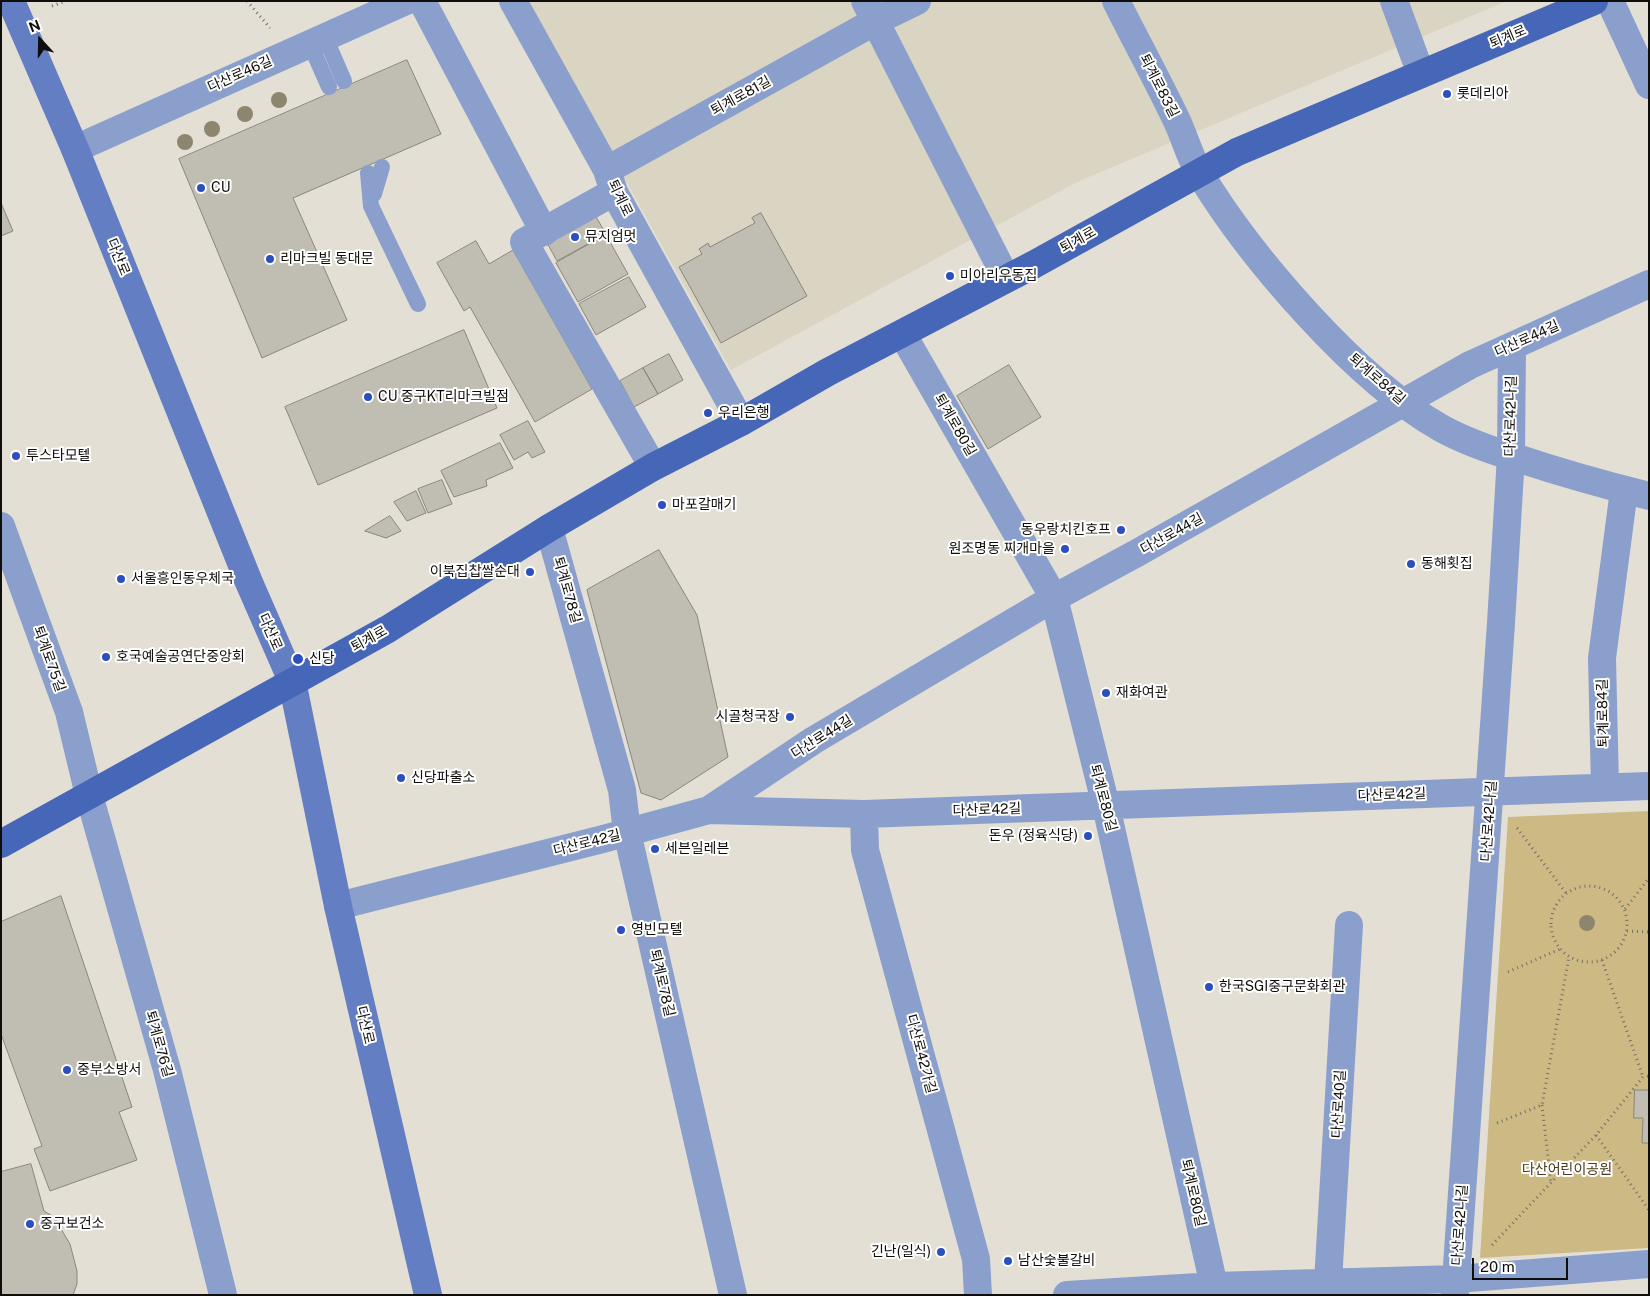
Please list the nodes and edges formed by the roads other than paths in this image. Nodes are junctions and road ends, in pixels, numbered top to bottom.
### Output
1 (11, 1) edge
2 (406, 1) edge
3 (422, 1) edge
4 (513, 1) edge
5 (917, 1) edge
6 (1116, 1) edge
7 (1394, 1) edge
8 (1594, 1) edge
9 (1610, 1) edge
10 (870, 11) edge
11 (318, 41) junction
12 (1421, 74) junction
13 (337, 84) dead end
14 (1649, 85) edge
15 (75, 148) junction
16 (375, 170) dead end
17 (1199, 173) junction
18 (610, 181) junction
19 (534, 237) junction
20 (1006, 278) junction
21 (1649, 284) edge
22 (418, 304) dead end
23 (903, 335) junction
24 (1512, 346) junction
25 (1403, 403) junction
26 (741, 422) junction
27 (1511, 456) junction
28 (653, 467) junction
29 (1636, 493) edge
30 (1, 526) edge
31 (549, 528) junction
32 (1054, 598) junction
33 (292, 681) junction
34 (1649, 786) edge
35 (1605, 788) junction
36 (1491, 791) junction
37 (89, 795) junction
38 (1106, 806) junction
39 (710, 810) junction
40 (864, 814) junction
41 (627, 832) junction
42 (1, 844) edge
43 (338, 906) junction
44 (1350, 925) dead end
45 (1649, 1264) edge
46 (1328, 1282) junction
47 (1455, 1287) edge
48 (1214, 1290) edge
49 (223, 1295) edge
50 (428, 1295) edge
51 (733, 1295) edge
52 (978, 1295) edge
53 (1067, 1295) edge

1 - 15 main road, 다산로
2 - 11 street, 다산로46길
3 - 19 street
4 - 18 street, 퇴계로
5 - 10 street, 퇴계로81길
6 - 17 street, 퇴계로83길
7 - 12 street
8 - 12 main road, 퇴계로
9 - 14 street
10 - 18 street, 퇴계로81길
10 - 20 street
11 - 13 lane
11 - 15 street, 다산로46길
12 - 17 main road, 퇴계로
15 - 33 main road, 다산로
16 - 22 lane
17 - 20 main road, 퇴계로
17 - 25 street, 퇴계로84길
18 - 19 street, 퇴계로81길
18 - 26 street, 퇴계로
19 - 28 street
20 - 23 main road, 퇴계로
21 - 24 street, 다산로44길
23 - 26 main road, 퇴계로
23 - 32 street, 퇴계로80길
24 - 25 street, 다산로44길
24 - 27 street, 다산로42나길
25 - 27 street, 퇴계로84길
25 - 32 street, 다산로44길
26 - 28 main road, 퇴계로
27 - 29 street, 퇴계로84길
27 - 36 street, 다산로42나길
28 - 31 main road, 퇴계로
29 - 35 street, 퇴계로84길
30 - 37 street, 퇴계로75길
31 - 33 main road, 퇴계로
31 - 41 street, 퇴계로78길
32 - 38 street, 퇴계로80길
32 - 39 street, 다산로44길
33 - 37 main road, 퇴계로
33 - 43 main road, 다산로
34 - 35 street, 다산로42길
35 - 36 street, 다산로42길
36 - 38 street, 다산로42길
36 - 47 street, 다산로42나길
37 - 42 main road, 퇴계로
37 - 49 street, 퇴계로76길
38 - 40 street, 다산로42길
38 - 48 street, 퇴계로80길
39 - 40 street, 다산로42길
39 - 41 street, 다산로42길
40 - 52 street, 다산로42가길
41 - 43 street, 다산로42길
41 - 51 street, 퇴계로78길
43 - 50 main road, 다산로
44 - 46 street, 다산로40길
45 - 47 street
46 - 47 street
46 - 48 street
48 - 53 street

